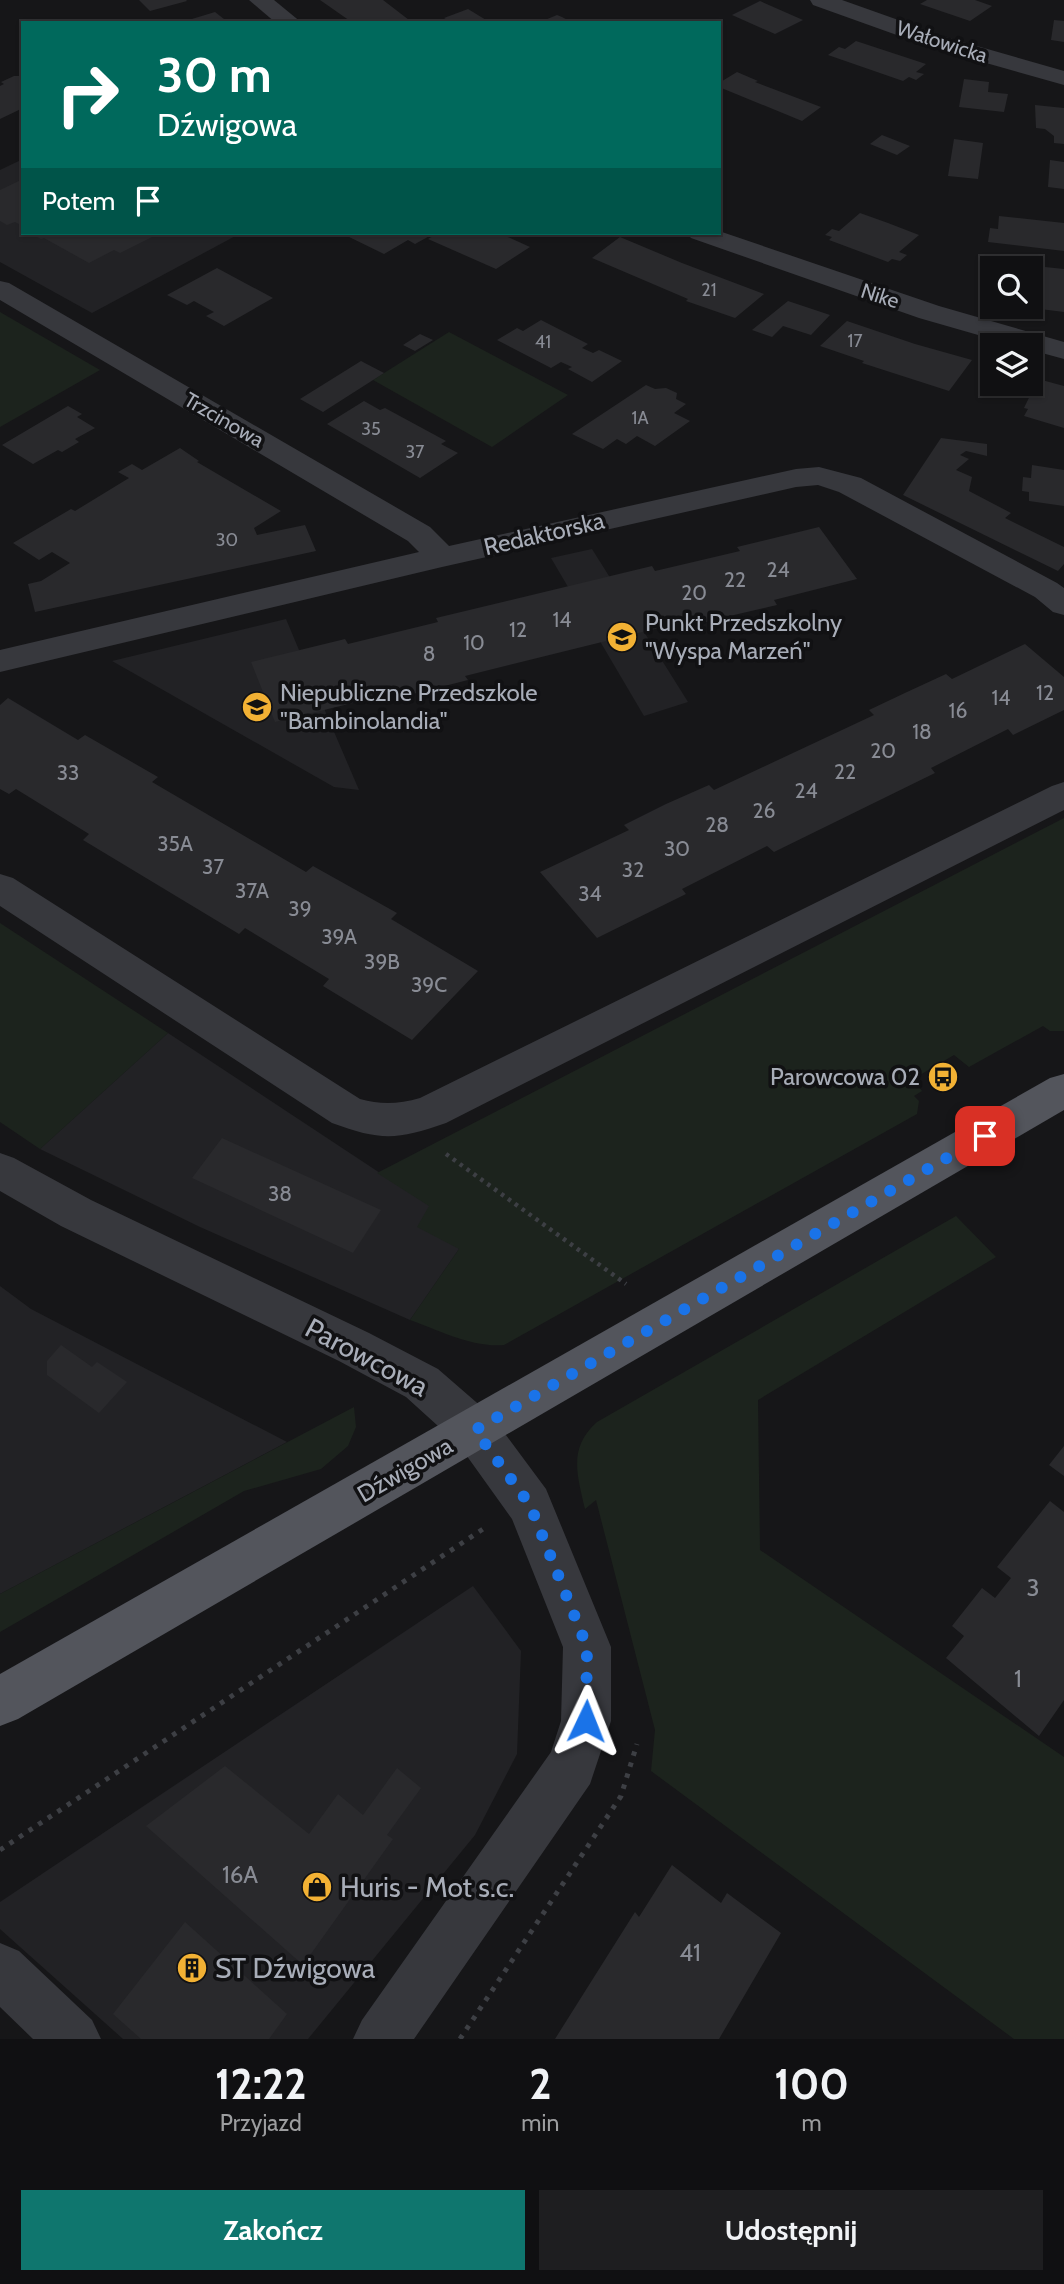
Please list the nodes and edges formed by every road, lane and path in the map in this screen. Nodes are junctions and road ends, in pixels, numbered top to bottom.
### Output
1 (260, 0) edge
2 (821, 0) edge
3 (288, 21) edge
4 (1064, 78) edge
5 (705, 235) edge
6 (0, 289) edge
7 (1064, 351) edge
8 (442, 557) junction
9 (1064, 605) edge
10 (0, 662) edge
11 (1064, 795) edge
12 (0, 888) edge
13 (1064, 1090) edge
14 (416, 1116) junction
15 (0, 1170) edge
16 (626, 1284) dead end
17 (475, 1430) junction
18 (484, 1528) dead end
19 (0, 1702) edge
20 (0, 1850) edge
21 (0, 1970) edge
22 (73, 2039) edge
23 (381, 2039) edge

1 - 3 street
2 - 4 street, Wałowicka
5 - 7 street, Nike
6 - 8 street, Trzcinowa
8 - 9 street, Redaktorska
8 - 10 street, Redaktorska
11 - 14 street
12 - 14 street
13 - 17 main road, Dźwigowa
14 - 16 path
15 - 17 street, Parowcowa
17 - 19 main road, Dźwigowa
17 - 23 street, Parowcowa
18 - 20 path
21 - 22 street

